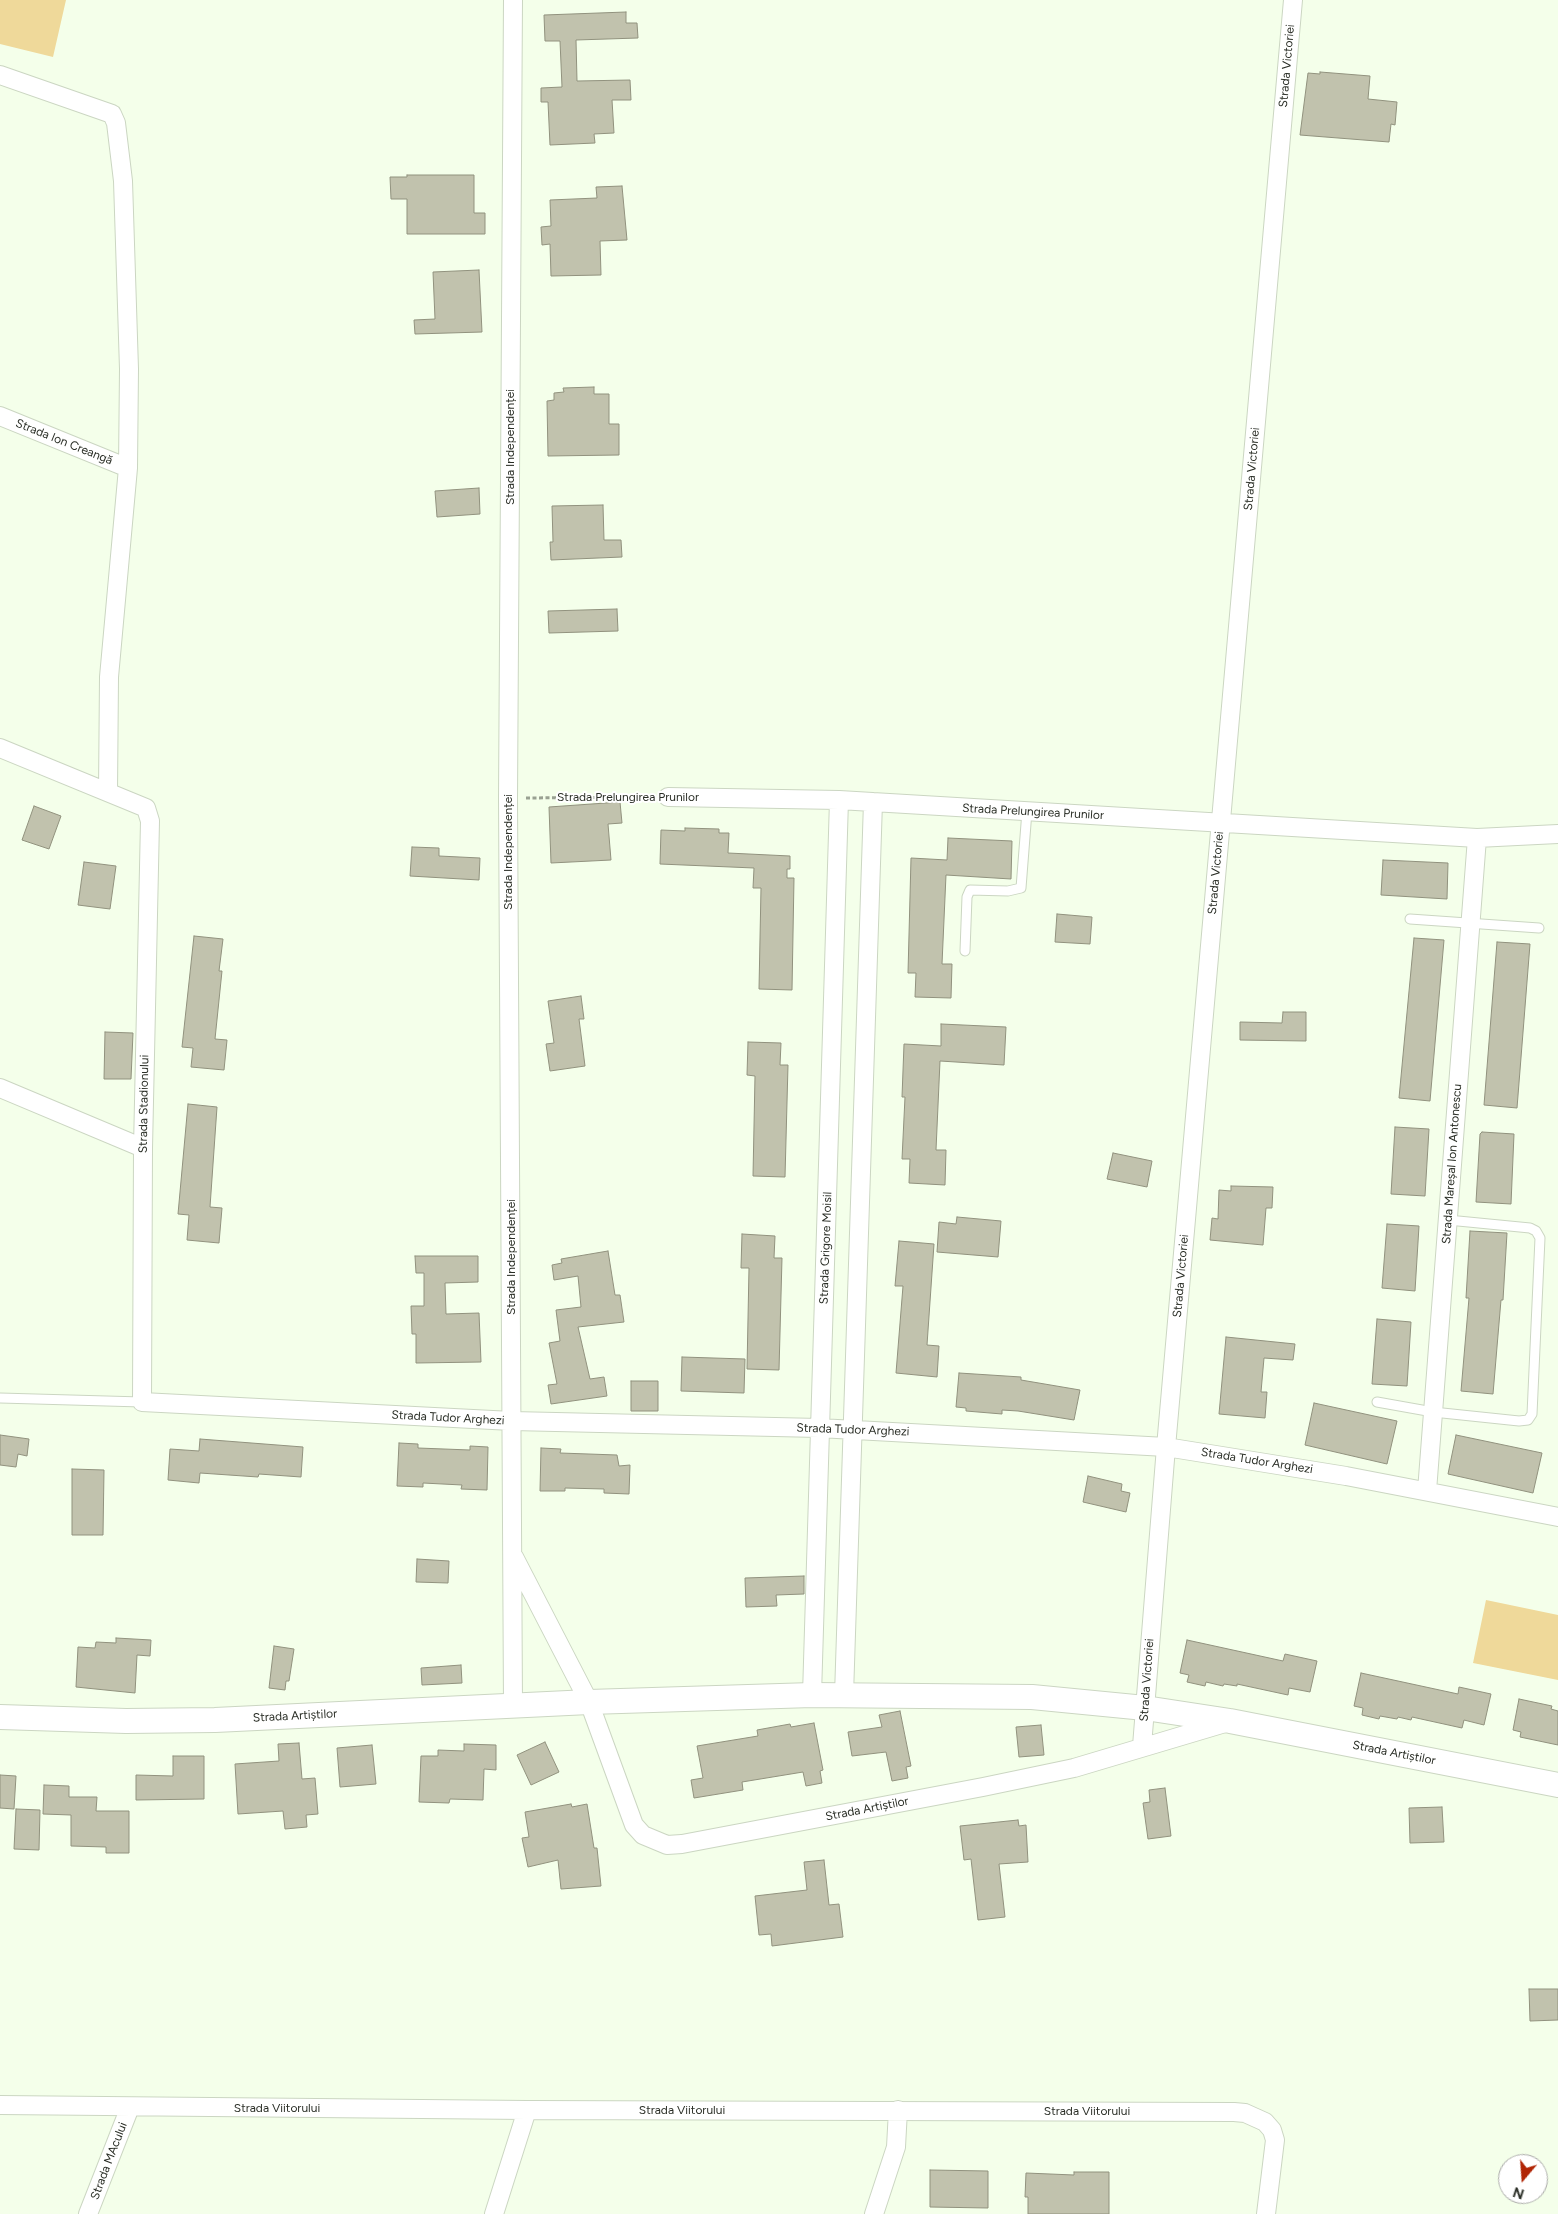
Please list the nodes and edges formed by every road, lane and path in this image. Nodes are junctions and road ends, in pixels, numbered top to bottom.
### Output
1 (513, 0) edge
2 (1293, 0) edge
3 (0, 75) edge
4 (0, 416) edge
5 (128, 468) junction
6 (0, 748) edge
7 (108, 792) junction
8 (668, 797) joint
9 (508, 798) junction
10 (838, 800) junction
11 (873, 802) junction
12 (1027, 811) junction
13 (1221, 823) junction
14 (1558, 834) edge
15 (1477, 838) junction
16 (1410, 919) dead end
17 (1471, 923) junction
18 (1539, 928) dead end
19 (965, 951) dead end
20 (0, 1088) edge
21 (143, 1148) junction
22 (1448, 1220) junction
23 (0, 1398) edge
24 (142, 1402) junction
25 (1376, 1402) dead end
26 (1433, 1412) junction
27 (512, 1421) junction
28 (819, 1428) junction
29 (853, 1430) junction
30 (1166, 1447) junction
31 (1428, 1491) junction
32 (1558, 1517) edge
33 (513, 1554) junction
34 (812, 1695) junction
35 (844, 1695) junction
36 (589, 1702) junction
37 (513, 1705) junction
38 (1145, 1708) junction
39 (0, 1717) edge
40 (1230, 1721) junction
41 (1142, 1746) junction
42 (1558, 1784) edge
43 (0, 2105) edge
44 (130, 2107) junction
45 (527, 2110) junction
46 (898, 2110) junction
47 (88, 2214) edge
48 (494, 2214) edge
49 (874, 2214) edge
50 (1266, 2214) edge

1 - 9 street, Strada Independenței
2 - 13 street, Strada Victoriei
3 - 5 street
4 - 5 street, Strada Ion Creangă
5 - 7 street
6 - 7 street
7 - 21 street, Strada Stadionului
8 - 9 path, Strada Prelungirea Prunilor
8 - 10 street, Strada Prelungirea Prunilor
9 - 27 street, Strada Independenței
10 - 11 street, Strada Prelungirea Prunilor
10 - 28 street, Strada Grigore Moisil
11 - 12 street, Strada Prelungirea Prunilor
11 - 29 street
12 - 13 street, Strada Prelungirea Prunilor
12 - 19 lane
13 - 15 street, Strada Prelungirea Prunilor
13 - 30 street, Strada Victoriei
14 - 15 street, Strada Prelungirea Prunilor
15 - 17 street, Strada Mareșal Ion Antonescu
16 - 17 lane
17 - 18 lane
17 - 22 street, Strada Mareșal Ion Antonescu
20 - 21 street
21 - 24 street, Strada Stadionului
22 - 26 street, Strada Mareșal Ion Antonescu
22 - 26 lane
23 - 24 lane
24 - 27 street, Strada Tudor Arghezi
25 - 26 lane
26 - 31 street, Strada Mareșal Ion Antonescu
27 - 28 street, Strada Tudor Arghezi
27 - 33 street, Strada Independenței
28 - 29 street, Strada Tudor Arghezi
28 - 34 street, Strada Grigore Moisil
29 - 30 street, Strada Tudor Arghezi
29 - 35 street
30 - 31 street, Strada Tudor Arghezi
30 - 38 street, Strada Victoriei
31 - 32 street, Strada Tudor Arghezi
33 - 36 street
33 - 37 street, Strada Independenței
34 - 35 street, Strada Artiștilor
34 - 36 street, Strada Artiștilor
35 - 38 street, Strada Artiștilor
36 - 37 street, Strada Artiștilor
36 - 41 street, Strada Artiștilor
37 - 39 street, Strada Artiștilor
38 - 40 street, Strada Artiștilor
38 - 41 street, Strada Victoriei
40 - 41 street, Strada Artiștilor
40 - 42 street, Strada Artiștilor
43 - 44 street, Strada Viitorului
44 - 45 street, Strada Viitorului
44 - 47 street, Strada MAcului
45 - 46 street, Strada Viitorului
45 - 48 street
46 - 49 street
46 - 50 street, Strada Viitorului

